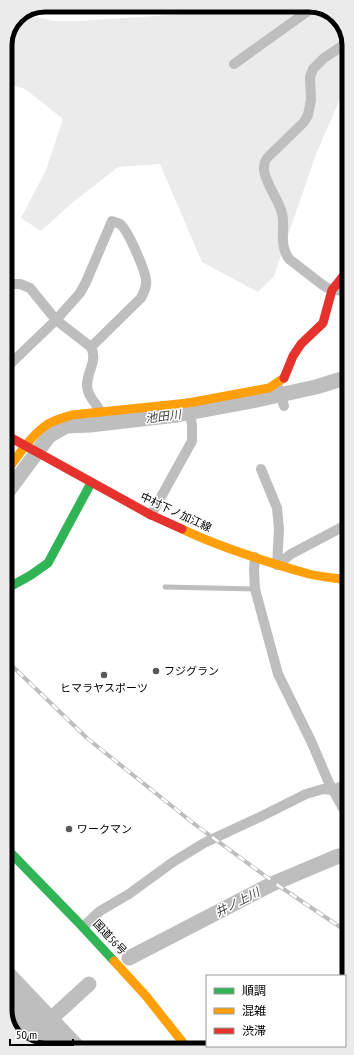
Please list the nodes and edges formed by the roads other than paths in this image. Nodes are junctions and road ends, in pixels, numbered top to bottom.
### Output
1 (307, 12) edge
2 (342, 46) edge
3 (234, 64) dead end
4 (342, 278) edge
5 (12, 284) edge
6 (332, 290) junction
7 (342, 291) edge
8 (56, 320) junction
9 (91, 347) junction
10 (12, 363) edge
11 (277, 384) junction
12 (188, 403) junction
13 (284, 406) dead end
14 (101, 413) junction
15 (12, 438) edge
16 (27, 447) junction
17 (12, 465) edge
18 (261, 469) dead end
19 (91, 483) junction
20 (151, 515) junction
21 (342, 527) edge
22 (255, 558) junction
23 (277, 565) junction
24 (342, 579) edge
25 (12, 586) edge
26 (165, 587) dead end
27 (255, 589) junction
28 (342, 786) edge
29 (333, 790) junction
30 (342, 806) edge
31 (12, 854) edge
32 (53, 909) dead end
33 (83, 927) junction
34 (162, 1031) dead end
35 (183, 1043) edge

1 - 3 street
2 - 6 street
4 - 6 main road
5 - 8 street
6 - 7 street
6 - 11 main road
8 - 9 street
8 - 9 street
8 - 10 street
9 - 14 street
11 - 12 main road
11 - 13 street
12 - 14 main road
12 - 20 street
14 - 16 main road
15 - 16 main road, 中村下ノ加江線
16 - 17 main road
16 - 19 main road, 中村下ノ加江線
18 - 23 street
19 - 20 main road, 中村下ノ加江線
19 - 25 main road
20 - 22 main road, 中村下ノ加江線
21 - 23 street
22 - 23 main road, 中村下ノ加江線
22 - 27 street
23 - 24 main road, 中村下ノ加江線
26 - 27 lane
27 - 29 street
28 - 29 street
29 - 30 street
29 - 33 street
31 - 33 main road, 国道56号
32 - 34 main road, 国道56号
33 - 35 main road, 国道56号

